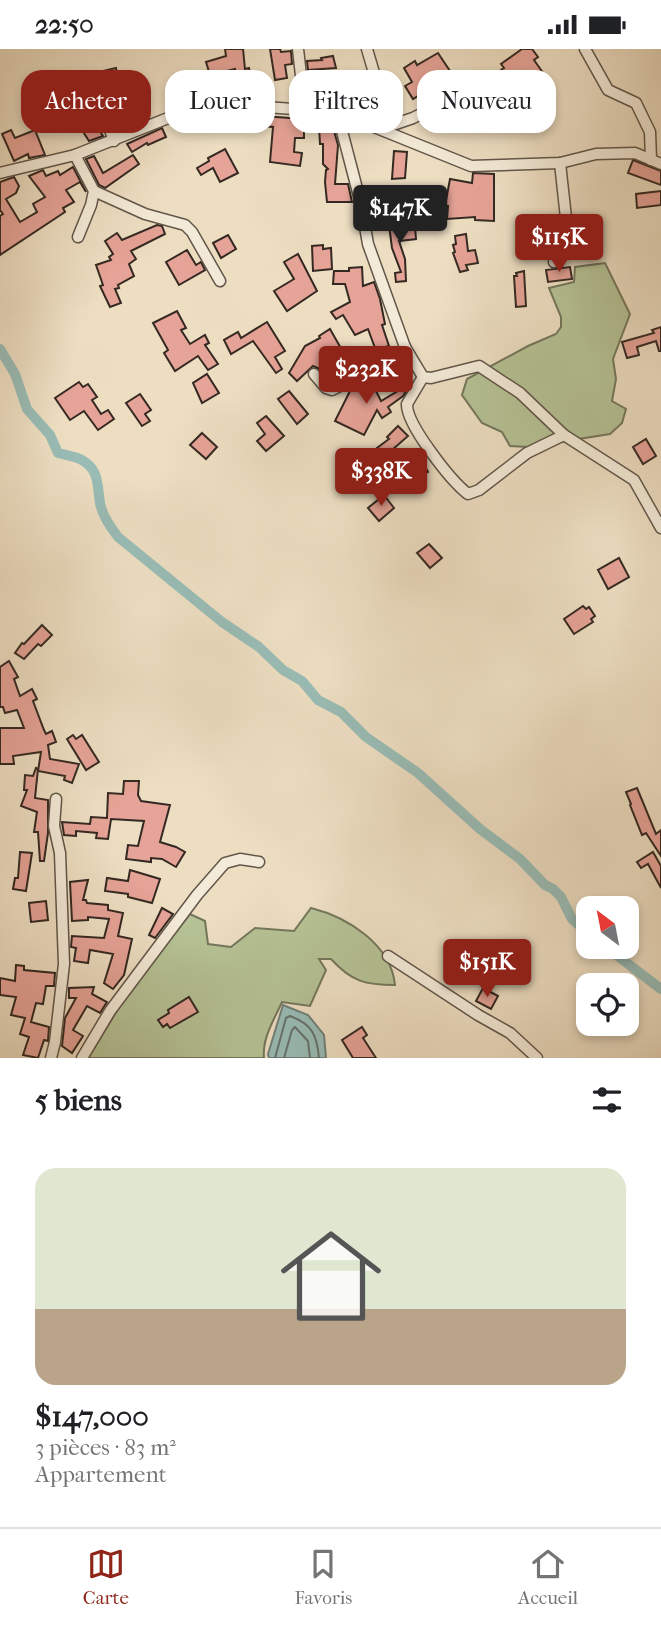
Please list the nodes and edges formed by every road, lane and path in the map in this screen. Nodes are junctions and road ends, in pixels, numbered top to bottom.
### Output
1 (298, 49) edge
2 (368, 49) edge
3 (585, 49) edge
4 (300, 70) edge
5 (374, 70) edge
6 (289, 110) edge
7 (111, 133) edge
8 (342, 133) edge
9 (391, 133) edge
10 (114, 141) junction
11 (75, 155) junction
12 (656, 162) edge
13 (560, 163) junction
14 (0, 173) edge
15 (94, 191) junction
16 (361, 204) junction
17 (429, 208) dead end
18 (78, 237) dead end
19 (554, 262) dead end
20 (220, 282) dead end
21 (405, 347) junction
22 (314, 374) dead end
23 (423, 377) junction
24 (564, 435) junction
25 (661, 528) edge
26 (56, 799) dead end
27 (259, 862) dead end
28 (388, 956) dead end
29 (51, 1058) edge
30 (82, 1058) edge
31 (537, 1058) edge

1 - 4 street
2 - 5 street
3 - 12 street
6 - 10 street
7 - 10 street
8 - 16 street
9 - 13 street
10 - 11 street
11 - 14 street
11 - 15 street
12 - 13 street
13 - 19 street
15 - 18 street
15 - 20 street
16 - 17 street
16 - 21 street
21 - 22 street
21 - 23 street
23 - 24 street
23 - 24 street
24 - 25 street
26 - 29 street
27 - 30 street
28 - 31 street

